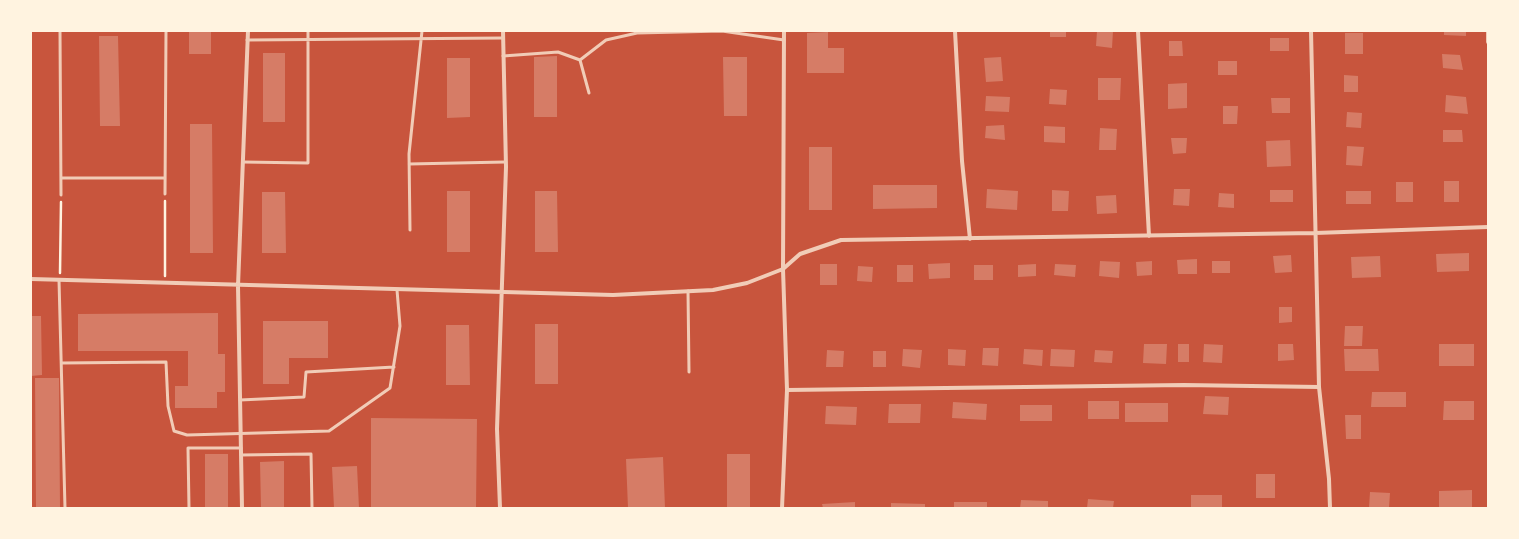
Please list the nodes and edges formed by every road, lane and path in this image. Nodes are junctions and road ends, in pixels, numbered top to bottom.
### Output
1 (60, 31) edge
2 (166, 31) edge
3 (248, 31) edge
4 (308, 31) edge
5 (422, 31) edge
6 (503, 31) edge
7 (784, 31) edge
8 (955, 31) edge
9 (1138, 31) edge
10 (1311, 31) edge
11 (1488, 31) edge
12 (422, 38) junction
13 (503, 38) junction
14 (247, 40) junction
15 (308, 40) junction
16 (784, 40) junction
17 (1488, 42) edge
18 (503, 56) junction
19 (580, 60) junction
20 (589, 93) dead end
21 (243, 162) junction
22 (506, 162) junction
23 (409, 164) junction
24 (61, 178) junction
25 (165, 178) junction
26 (165, 194) joint
27 (61, 195) joint
28 (1488, 227) edge
29 (410, 230) dead end
30 (1315, 233) junction
31 (1149, 236) junction
32 (970, 239) junction
33 (783, 269) junction
34 (31, 279) edge
35 (60, 280) junction
36 (165, 284) junction
37 (238, 286) junction
38 (397, 290) junction
39 (688, 291) junction
40 (501, 292) junction
41 (62, 363) junction
42 (394, 367) junction
43 (689, 372) dead end
44 (1319, 387) junction
45 (787, 390) junction
46 (240, 400) junction
47 (241, 434) junction
48 (241, 448) junction
49 (241, 455) junction
50 (65, 508) edge
51 (189, 508) edge
52 (242, 508) edge
53 (312, 508) edge
54 (500, 508) edge
55 (782, 508) edge
56 (1330, 508) edge

1 - 24 lane
2 - 25 lane
3 - 14 street
4 - 15 lane
5 - 12 lane
6 - 13 street
7 - 16 street
8 - 32 street
9 - 31 street
10 - 30 street
11 - 17 street
12 - 13 lane
12 - 15 lane
12 - 23 lane
13 - 18 street
14 - 15 lane
14 - 21 street
15 - 21 lane
16 - 19 lane
16 - 33 street
18 - 19 lane
18 - 22 street
19 - 20 lane
21 - 37 street
22 - 23 lane
22 - 40 street
23 - 29 lane
24 - 25 lane
24 - 27 lane
25 - 26 lane
26 - 36 path
27 - 35 path
28 - 30 street
30 - 31 street
30 - 44 street
31 - 32 street
32 - 33 street
33 - 39 street
33 - 45 street
34 - 35 street
35 - 36 street
35 - 41 lane
36 - 37 street
37 - 38 street
37 - 46 street
38 - 40 street
38 - 42 lane
39 - 40 street
39 - 43 lane
40 - 54 street
41 - 47 lane
41 - 50 lane
42 - 46 lane
42 - 47 lane
44 - 45 street
44 - 56 street
45 - 55 street
46 - 47 street
47 - 48 street
48 - 49 street
48 - 51 lane
49 - 52 street
49 - 53 lane

